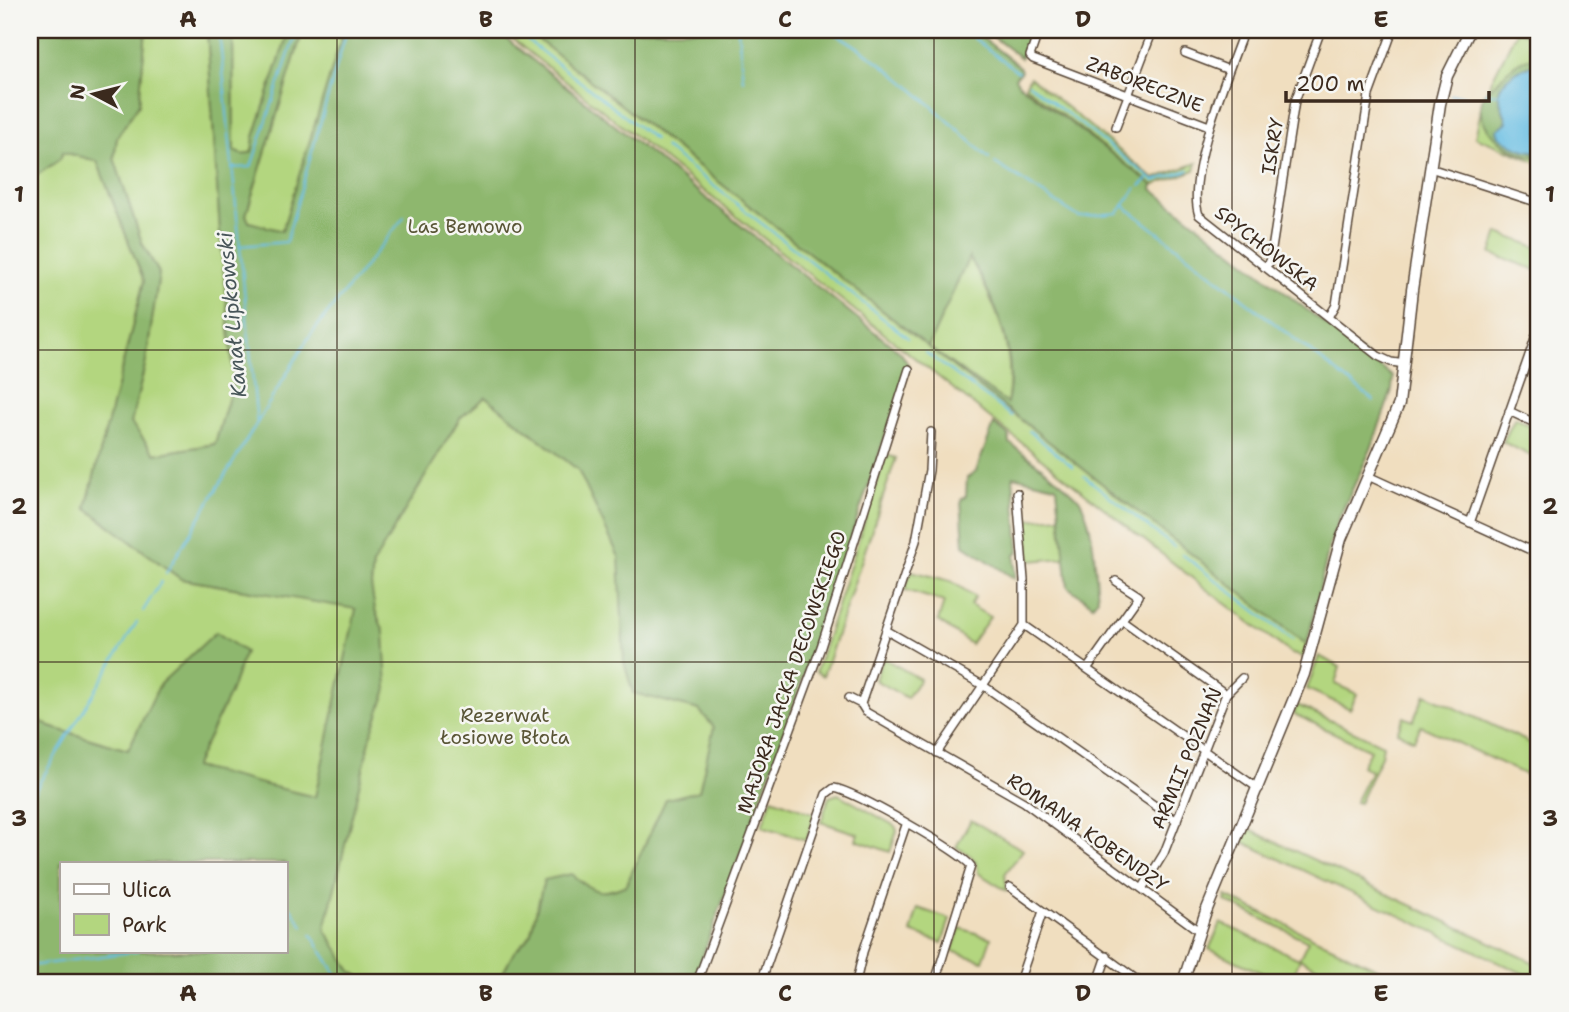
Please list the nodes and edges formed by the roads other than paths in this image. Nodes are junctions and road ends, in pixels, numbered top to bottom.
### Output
1 (1039, 30) edge
2 (1153, 30) edge
3 (1244, 30) edge
4 (1321, 30) edge
5 (1393, 30) edge
6 (1470, 30) edge
7 (1534, 30) edge
8 (1539, 32) edge
9 (1185, 53) dead end
10 (1229, 70) junction
11 (1129, 95) junction
12 (1209, 125) junction
13 (1116, 127) dead end
14 (1430, 168) junction
15 (1539, 203) edge
16 (1264, 267) junction
17 (1329, 317) junction
18 (1539, 327) edge
19 (1405, 364) junction
20 (909, 369) dead end
21 (1509, 411) junction
22 (1539, 425) edge
23 (931, 432) dead end
24 (1368, 476) junction
25 (1017, 493) dead end
26 (1470, 523) junction
27 (1539, 554) edge
28 (1116, 581) dead end
29 (1122, 620) junction
30 (1024, 625) junction
31 (886, 630) junction
32 (1087, 669) junction
33 (1242, 678) dead end
34 (984, 686) junction
35 (1226, 694) junction
36 (849, 698) dead end
37 (861, 704) junction
38 (937, 753) junction
39 (1204, 753) junction
40 (1259, 789) junction
41 (1177, 821) junction
42 (906, 825) junction
43 (1010, 887) dead end
44 (1142, 889) junction
45 (1043, 911) junction
46 (1199, 930) junction
47 (1107, 956) junction
48 (697, 982) edge
49 (761, 982) edge
50 (856, 982) edge
51 (934, 982) edge
52 (1019, 982) edge
53 (1098, 982) edge
54 (1140, 982) edge
55 (1183, 982) edge

1 - 11 street, ZABORECZNE
2 - 11 street
3 - 10 street, SPYCHOWSKA
4 - 16 street, ISKRY
5 - 17 street
6 - 14 street
7 - 8 street
9 - 10 street
10 - 12 street, SPYCHOWSKA
11 - 12 street, ZABORECZNE
11 - 13 street
12 - 16 street, SPYCHOWSKA
14 - 15 street
14 - 19 street
16 - 17 street, SPYCHOWSKA
17 - 19 street, SPYCHOWSKA
18 - 21 street
19 - 24 street
20 - 48 street, MAJORA JACKA DECOWSKIEGO
21 - 22 street
21 - 26 street
23 - 31 street
24 - 26 street
24 - 40 street
25 - 30 street
26 - 27 street
28 - 29 street
29 - 32 street
29 - 35 street
30 - 32 street
30 - 34 street
31 - 34 street
31 - 37 street
32 - 39 street
33 - 35 street, ARMII POZNAŃ
34 - 38 street
34 - 41 street
35 - 39 street, ARMII POZNAŃ
36 - 37 street, ROMANA KOBENDZY
37 - 38 street, ROMANA KOBENDZY
38 - 44 street, ROMANA KOBENDZY
39 - 40 street
39 - 41 street, ARMII POZNAŃ
40 - 46 street
41 - 44 street, ARMII POZNAŃ
42 - 49 street
42 - 50 street
42 - 51 street
43 - 45 street
44 - 46 street, ROMANA KOBENDZY
45 - 47 street
45 - 52 street
46 - 55 street
47 - 53 street
47 - 54 street

